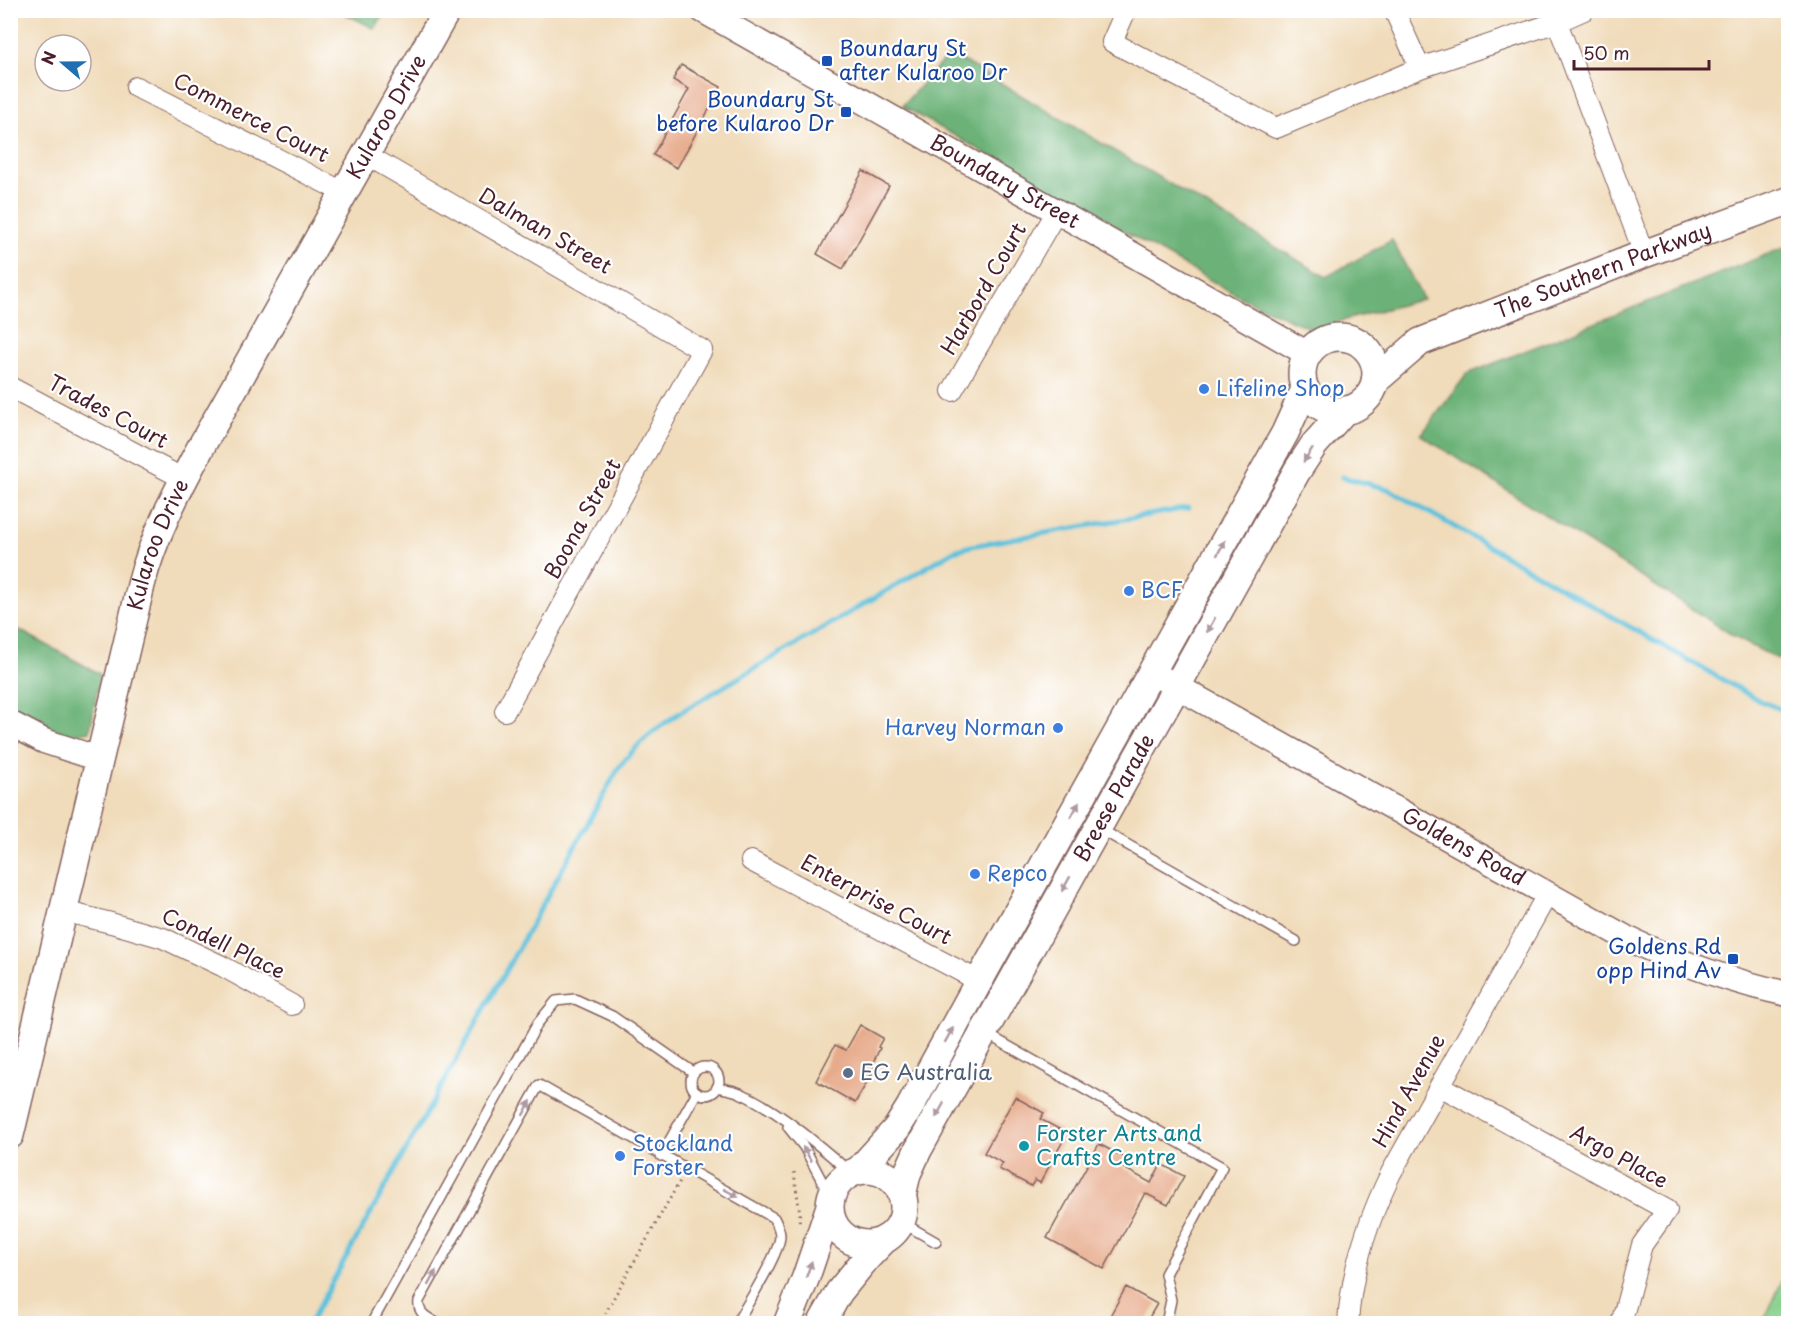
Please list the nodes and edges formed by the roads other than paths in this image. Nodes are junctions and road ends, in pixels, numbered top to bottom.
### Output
1 (447, 10) edge
2 (702, 10) edge
3 (1126, 10) edge
4 (1394, 10) edge
5 (1584, 10) edge
6 (1557, 22) junction
7 (1420, 68) junction
8 (136, 87) dead end
9 (365, 154) junction
10 (343, 192) junction
11 (1788, 201) edge
12 (1057, 211) junction
13 (1644, 255) junction
14 (1420, 342) junction
15 (1359, 343) junction
16 (702, 350) joint
17 (1308, 354) junction
18 (1375, 381) junction
19 (10, 387) edge
20 (1305, 389) junction
21 (952, 391) dead end
22 (1345, 410) junction
23 (184, 479) junction
24 (1151, 672) junction
25 (1177, 687) junction
26 (505, 711) dead end
27 (10, 723) edge
28 (99, 759) junction
29 (1098, 828) junction
30 (751, 861) dead end
31 (1547, 895) junction
32 (63, 911) junction
33 (1296, 941) dead end
34 (979, 981) junction
35 (1788, 994) edge
36 (292, 1005) dead end
37 (983, 1032) junction
38 (693, 1072) junction
39 (1440, 1086) junction
40 (717, 1087) junction
41 (697, 1092) junction
42 (776, 1114) junction
43 (10, 1135) edge
44 (662, 1156) junction
45 (855, 1172) junction
46 (830, 1203) junction
47 (896, 1219) junction
48 (936, 1242) dead end
49 (371, 1323) edge
50 (438, 1323) edge
51 (736, 1323) edge
52 (787, 1323) edge
53 (821, 1323) edge
54 (1166, 1323) edge
55 (1348, 1323) edge
56 (1621, 1323) edge

1 - 9 main road, Kularoo Drive
2 - 12 street, Boundary Street
3 - 7 street
4 - 7 street
5 - 6 street
6 - 7 street
6 - 13 street
8 - 10 street, Commerce Court
9 - 10 main road, Kularoo Drive
9 - 16 street, Dalman Street
10 - 23 main road, Kularoo Drive
11 - 13 main road, The Southern Parkway
12 - 17 street, Boundary Street
12 - 21 street, Harbord Court
13 - 14 main road, The Southern Parkway
14 - 15 main road, The Southern Parkway
14 - 18 main road, The Southern Parkway
15 - 17 main road
15 - 18 main road
16 - 26 street, Boona Street
17 - 20 main road
18 - 22 main road
19 - 23 street, Trades Court
20 - 22 main road
24 -> 20 main road, Breese Parade
22 -> 25 main road, Breese Parade
23 - 28 main road, Kularoo Drive
24 - 25 street, Goldens Road
34 -> 24 main road, Breese Parade
25 - 29 main road, Breese Parade
25 - 31 street, Goldens Road
27 - 28 street
28 - 32 main road, Kularoo Drive
29 - 33 lane
29 -> 37 main road, Breese Parade
30 - 34 street, Enterprise Court
31 - 35 street, Goldens Road
31 - 39 street, Hind Avenue
32 - 36 street, Condell Place
32 - 43 main road, Kularoo Drive
45 -> 34 main road, Breese Parade
37 -> 47 main road, Breese Parade
37 - 54 lane
38 - 40 lane
38 - 41 lane
38 - 49 lane
39 - 55 street, Hind Avenue
39 - 56 street, Argo Place
40 - 41 lane
40 - 42 lane
41 - 44 lane
42 - 45 lane
46 -> 42 lane
50 -> 44 lane
44 -> 51 lane
45 - 46 main road
45 - 47 main road
46 - 47 main road
52 -> 46 main road
47 - 48 lane
47 - 53 main road, Breese Parade

